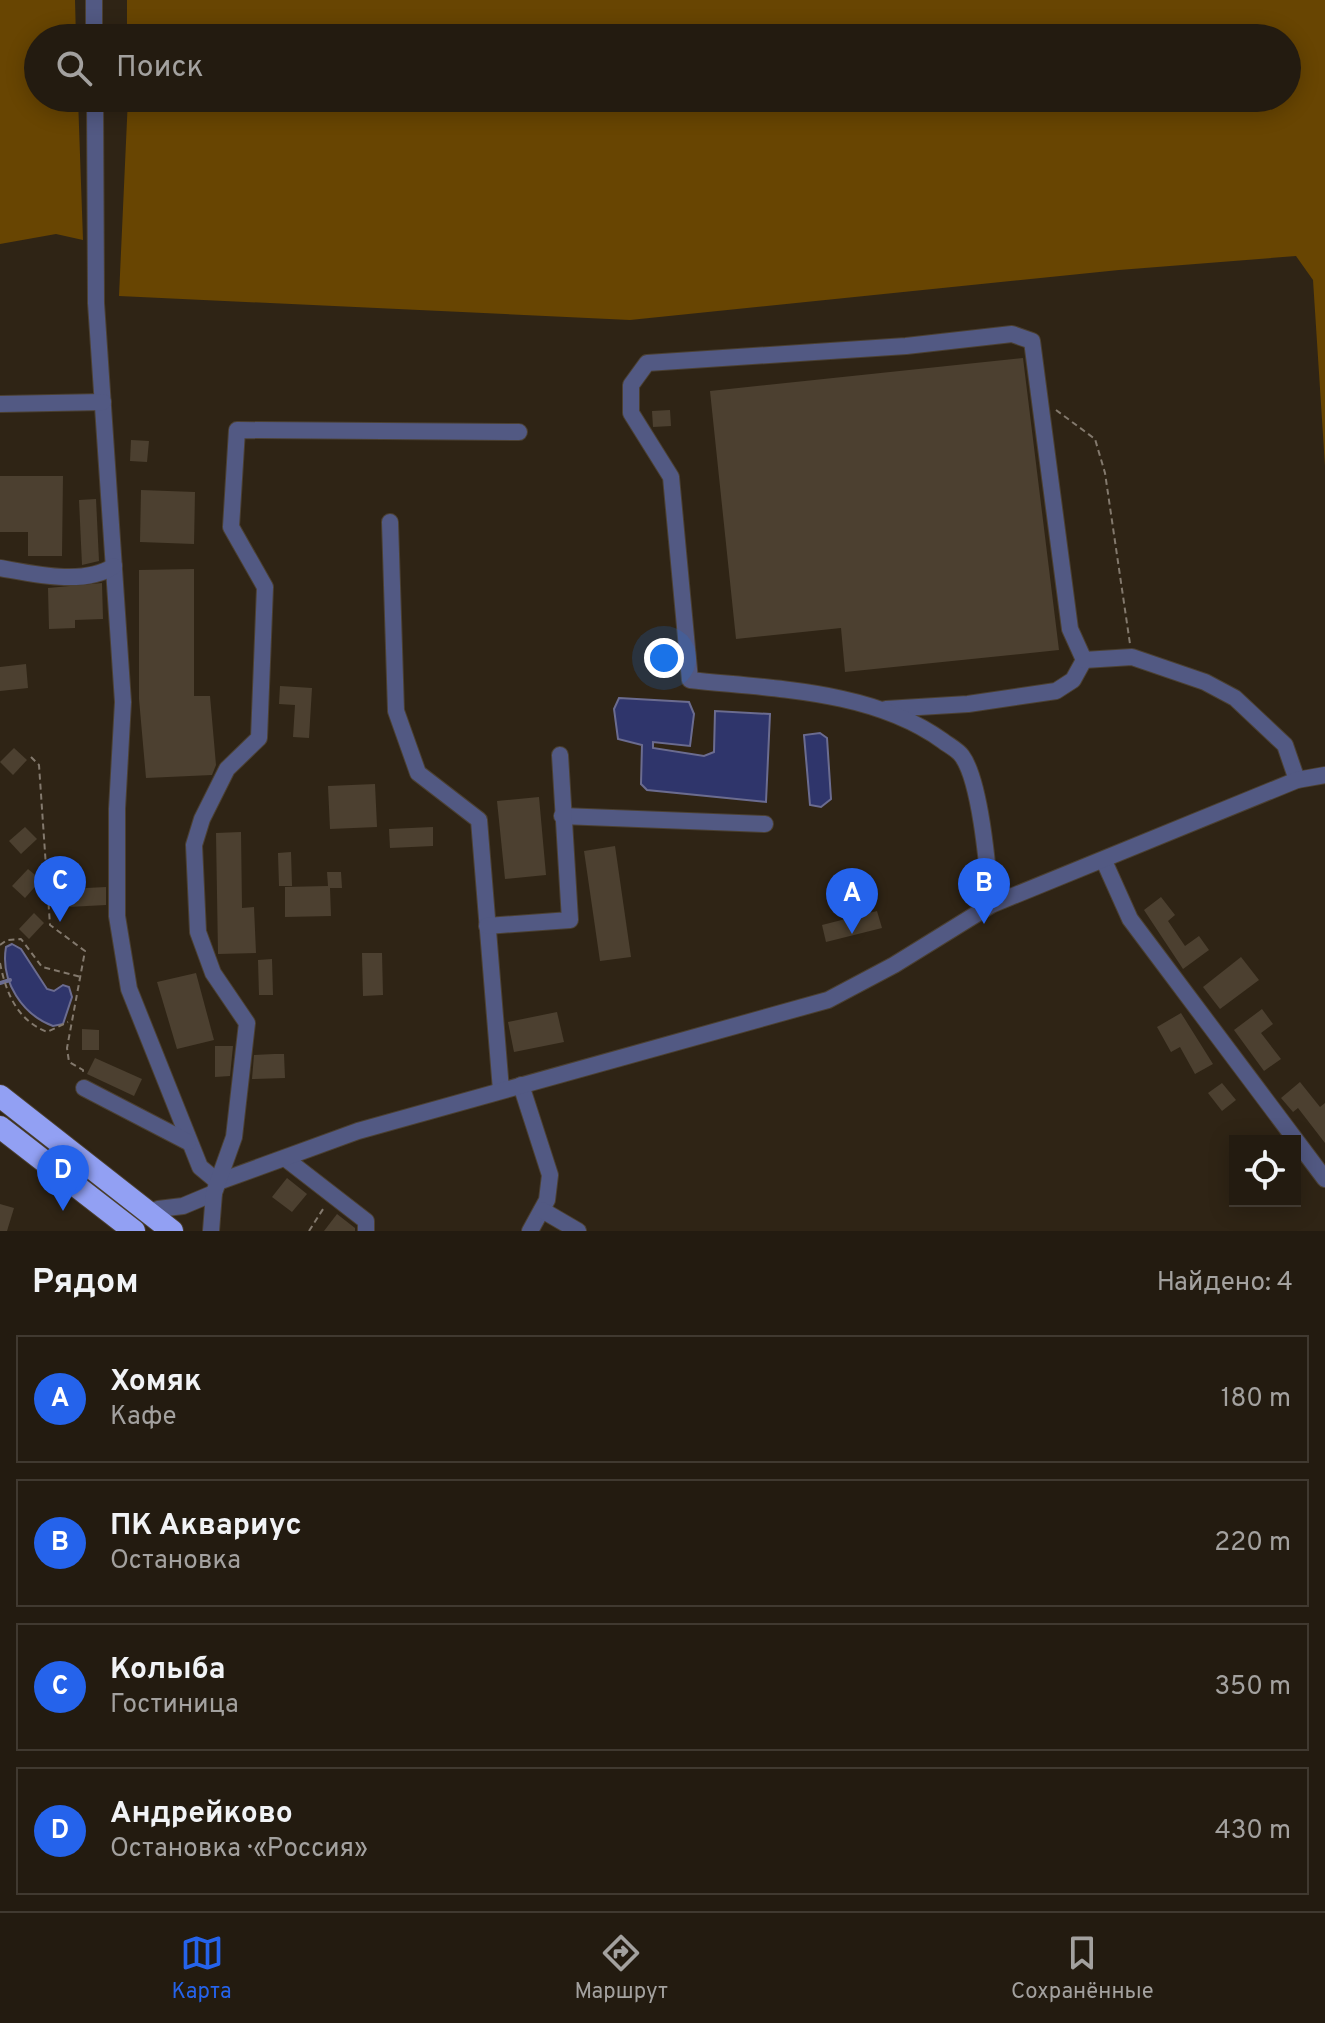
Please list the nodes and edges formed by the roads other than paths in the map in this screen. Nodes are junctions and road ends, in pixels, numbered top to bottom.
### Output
1 (94, 0) edge
2 (94, 24) edge
3 (95, 112) edge
4 (103, 402) junction
5 (0, 404) edge
6 (519, 432) dead end
7 (390, 522) dead end
8 (114, 566) junction
9 (0, 568) edge
10 (1084, 660) junction
11 (883, 709) junction
12 (560, 755) dead end
13 (1325, 775) edge
14 (1297, 780) junction
15 (562, 816) junction
16 (765, 824) dead end
17 (1104, 861) junction
18 (991, 905) junction
19 (487, 926) junction
20 (521, 1085) junction
21 (84, 1088) road end
22 (501, 1090) junction
23 (0, 1096) edge
24 (0, 1127) edge
25 (47, 1136) junction
26 (188, 1142) junction
27 (286, 1159) junction
28 (1325, 1179) edge
29 (216, 1188) junction
30 (158, 1209) junction
31 (542, 1210) junction
32 (134, 1231) edge
33 (172, 1231) edge
34 (188, 1231) edge
35 (211, 1231) edge
36 (366, 1231) edge
37 (530, 1231) edge
38 (578, 1231) edge

1 - 2 street
3 - 4 street
4 - 5 street
4 - 8 street
6 - 29 street
7 - 19 street
8 - 9 street
8 - 26 street
10 - 11 street
10 - 11 street
10 - 14 street
11 - 18 street
12 - 15 street
13 - 14 street
14 - 17 street
15 - 16 street
15 - 19 street
17 - 18 street
17 - 28 street
18 - 20 street
19 - 22 street
20 - 22 street
20 - 31 street
21 - 26 street
22 - 27 street
23 - 25 highway
24 - 32 highway
25 - 30 highway
25 - 33 highway
26 - 29 street
27 - 29 street
27 - 36 street
29 - 30 street
29 - 35 street
30 - 34 highway
31 - 37 street
31 - 38 street

